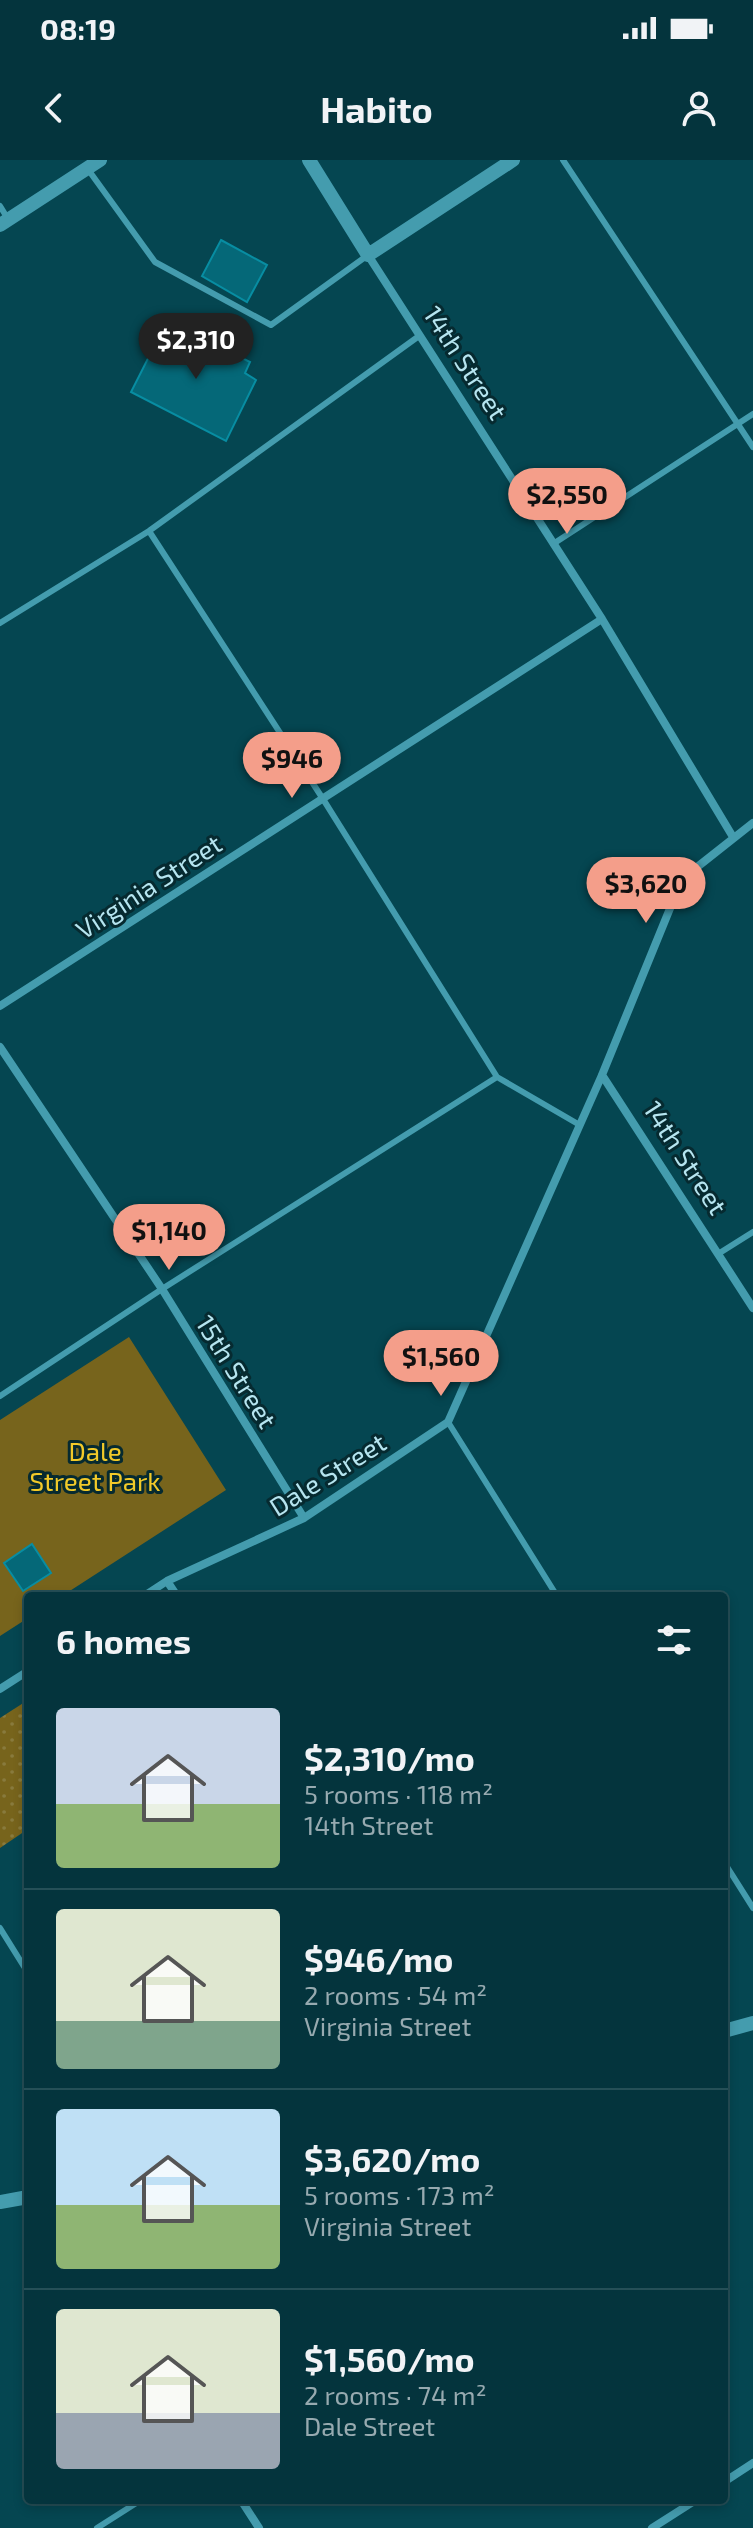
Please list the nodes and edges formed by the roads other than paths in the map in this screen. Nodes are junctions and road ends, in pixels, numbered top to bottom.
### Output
1 (100, 160) edge
2 (309, 160) edge
3 (513, 160) edge
4 (563, 160) edge
5 (87, 168) junction
6 (3, 217) edge
7 (368, 255) junction
8 (419, 336) junction
9 (753, 414) edge
10 (738, 424) junction
11 (753, 447) edge
12 (149, 531) junction
13 (553, 544) junction
14 (602, 619) junction
15 (0, 623) edge
16 (323, 799) junction
17 (753, 823) edge
18 (733, 837) junction
19 (0, 1006) edge
20 (0, 1047) edge
21 (602, 1075) junction
22 (497, 1077) junction
23 (578, 1124) junction
24 (753, 1232) edge
25 (718, 1254) junction
26 (162, 1289) junction
27 (753, 1308) edge
28 (0, 1396) edge
29 (448, 1422) junction
30 (304, 1518) junction
31 (167, 1581) junction
32 (150, 1592) edge
33 (174, 1592) edge
34 (554, 1592) edge
35 (24, 1674) edge
36 (0, 1689) edge
37 (728, 1868) edge
38 (753, 1908) edge
39 (0, 1928) edge
40 (24, 1967) edge
41 (753, 2023) edge
42 (728, 2030) edge
43 (24, 2198) edge
44 (0, 2202) edge
45 (753, 2463) edge
46 (728, 2479) edge
47 (135, 2504) edge
48 (244, 2504) edge
49 (690, 2504) edge
50 (97, 2528) edge
51 (259, 2528) edge
52 (652, 2528) edge

1 - 5 street
2 - 7 street, 14th Street
3 - 7 street
4 - 10 lane
5 - 6 street
5 - 7 lane
7 - 8 street, 14th Street
8 - 12 lane
8 - 13 street, 14th Street
9 - 10 lane
10 - 11 lane
10 - 13 lane
12 - 15 lane
12 - 16 lane
13 - 14 street, 14th Street
14 - 16 street, Virginia Street
14 - 18 street, 14th Street
16 - 19 street, Virginia Street
16 - 22 lane
17 - 18 street
18 - 21 street
20 - 26 street, 15th Street
21 - 23 street
21 - 25 street, 14th Street
22 - 23 lane
22 - 26 lane
23 - 29 street
24 - 25 lane
25 - 27 street, 14th Street
26 - 28 lane
26 - 30 street, 15th Street
29 - 30 street, Dale Street
29 - 34 lane
30 - 31 street, Dale Street
31 - 32 street, Dale Street
31 - 33 street
35 - 36 street
37 - 38 lane
39 - 40 lane
41 - 42 street
43 - 44 street
45 - 46 street
47 - 50 lane
48 - 51 street
49 - 52 street

